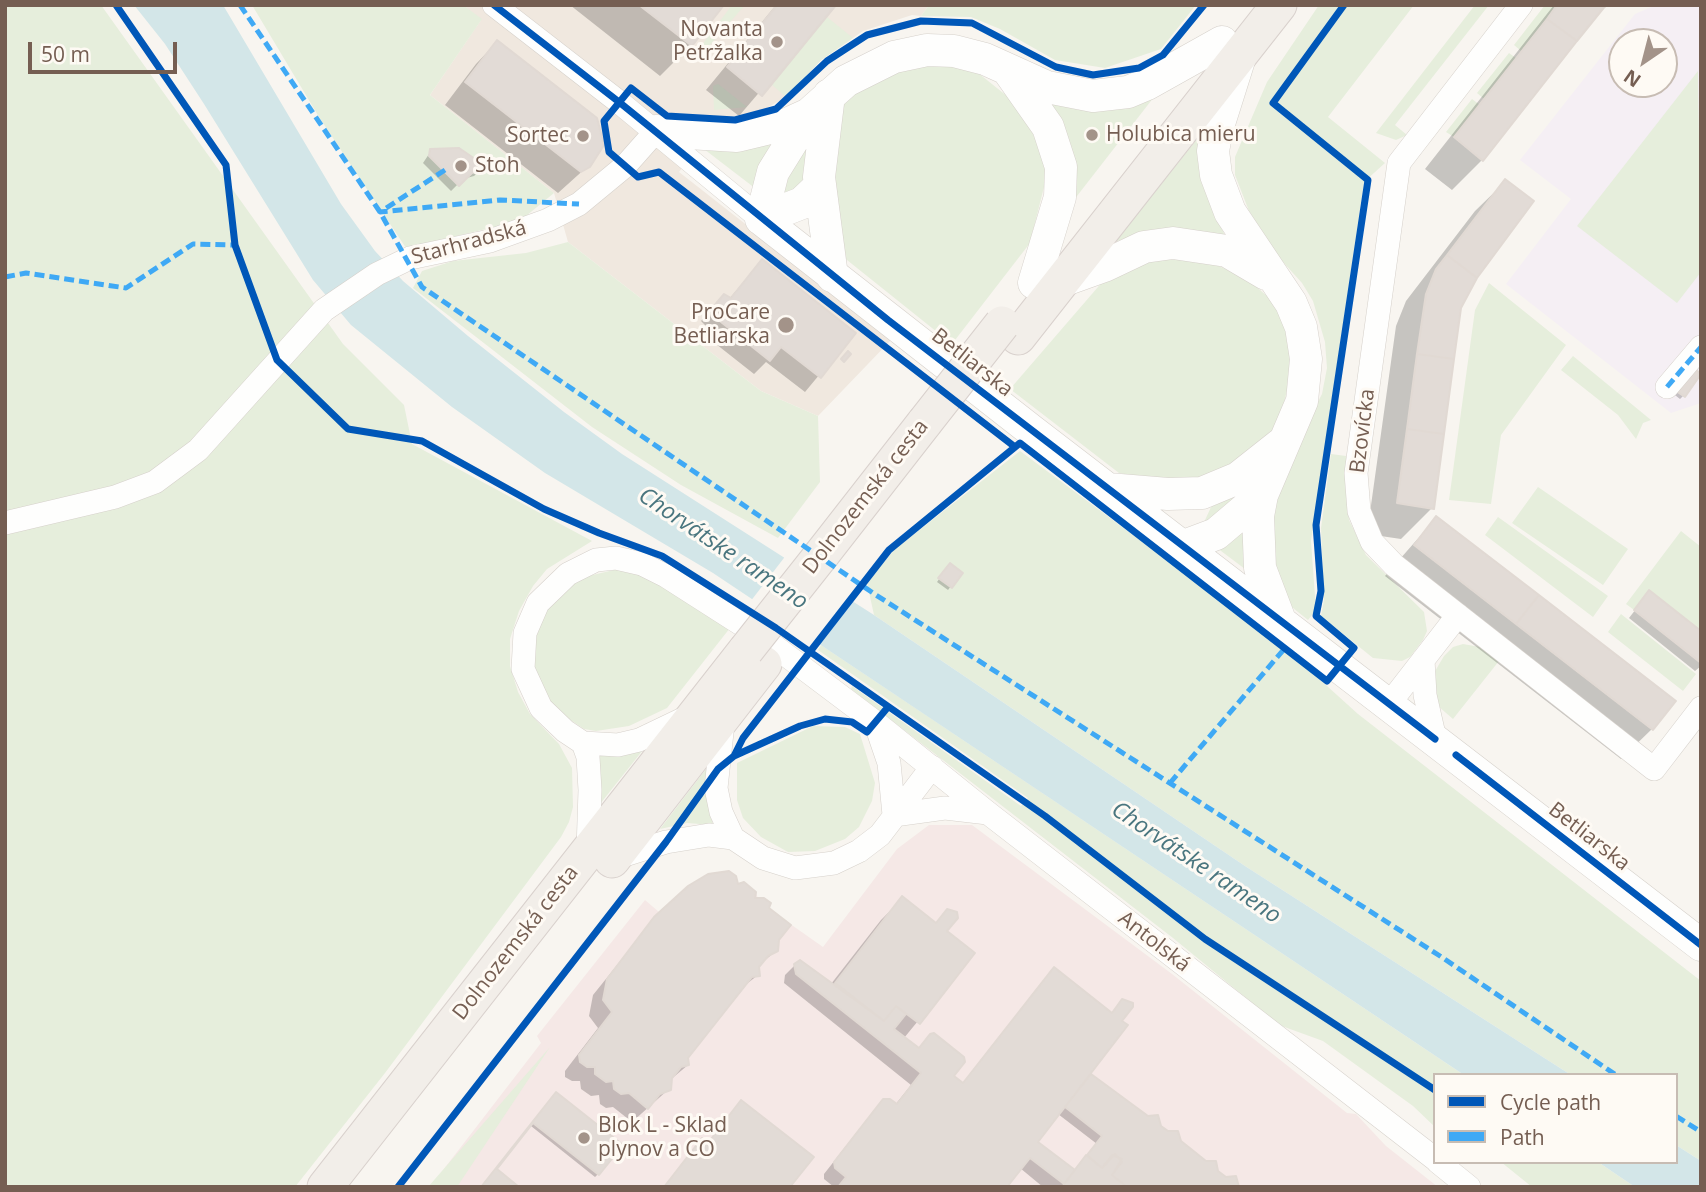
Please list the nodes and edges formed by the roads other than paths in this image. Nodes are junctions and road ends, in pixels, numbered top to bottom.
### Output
1 (1251, 5) edge
2 (1279, 5) edge
3 (1521, 5) edge
4 (498, 6) edge
5 (1231, 49) junction
6 (1010, 73) junction
7 (819, 105) junction
8 (656, 131) junction
9 (820, 186) junction
10 (761, 219) junction
11 (832, 275) junction
12 (1050, 281) junction
13 (1276, 281) junction
14 (1701, 347) edge
15 (1667, 387) dead end
16 (1285, 440) junction
17 (1221, 487) junction
18 (1108, 489) junction
19 (1262, 495) junction
20 (5, 523) edge
21 (1184, 546) junction
22 (1458, 615) junction
23 (1279, 619) junction
24 (1423, 660) junction
25 (1389, 704) junction
26 (1701, 708) edge
27 (709, 715) junction
28 (875, 722) junction
29 (1435, 739) junction
30 (583, 743) junction
31 (932, 767) junction
32 (988, 813) junction
33 (894, 815) junction
34 (733, 838) junction
35 (600, 855) junction
36 (1701, 945) edge
37 (1433, 1159) edge
38 (1440, 1164) edge
39 (325, 1187) edge
40 (354, 1187) edge
41 (1469, 1187) edge

1 - 5 main road, Dolnozemská cesta
2 - 5 main road, Dolnozemská cesta
3 - 22 street, Bzovícka
4 - 8 street, Betliarska
5 - 6 street
5 - 12 main road, Dolnozemská cesta
5 - 13 street
6 - 7 street
6 - 12 street
7 - 8 street
7 - 9 street
7 - 10 street
8 - 10 street, Betliarska
8 - 20 street, Starhradská
9 - 10 street
9 - 11 street
10 - 11 street, Betliarska
11 - 18 street, Betliarska
12 - 13 street
12 - 27 main road, Dolnozemská cesta, bridge
13 - 16 street
14 - 15 street
16 - 17 street
16 - 19 street
17 - 18 street
17 - 21 street
18 - 21 street, Betliarska
19 - 21 street
19 - 23 street
21 - 23 street, Betliarska
22 - 24 street
22 - 26 street, Bzovícka
23 - 25 street, Betliarska
24 - 25 street
24 - 29 street
25 - 29 street, Betliarska
27 - 30 street
27 - 34 street
27 - 35 main road, Dolnozemská cesta
28 - 30 street, Antolská
28 - 31 street, Antolská
28 - 33 street
29 - 36 street, Betliarska
30 - 35 street
31 - 32 street, Antolská
31 - 33 street
32 - 33 street
32 - 37 street, Antolská
33 - 34 street
34 - 35 street
35 - 39 main road, Dolnozemská cesta
35 - 40 main road, Dolnozemská cesta
38 - 41 street, Antolská

